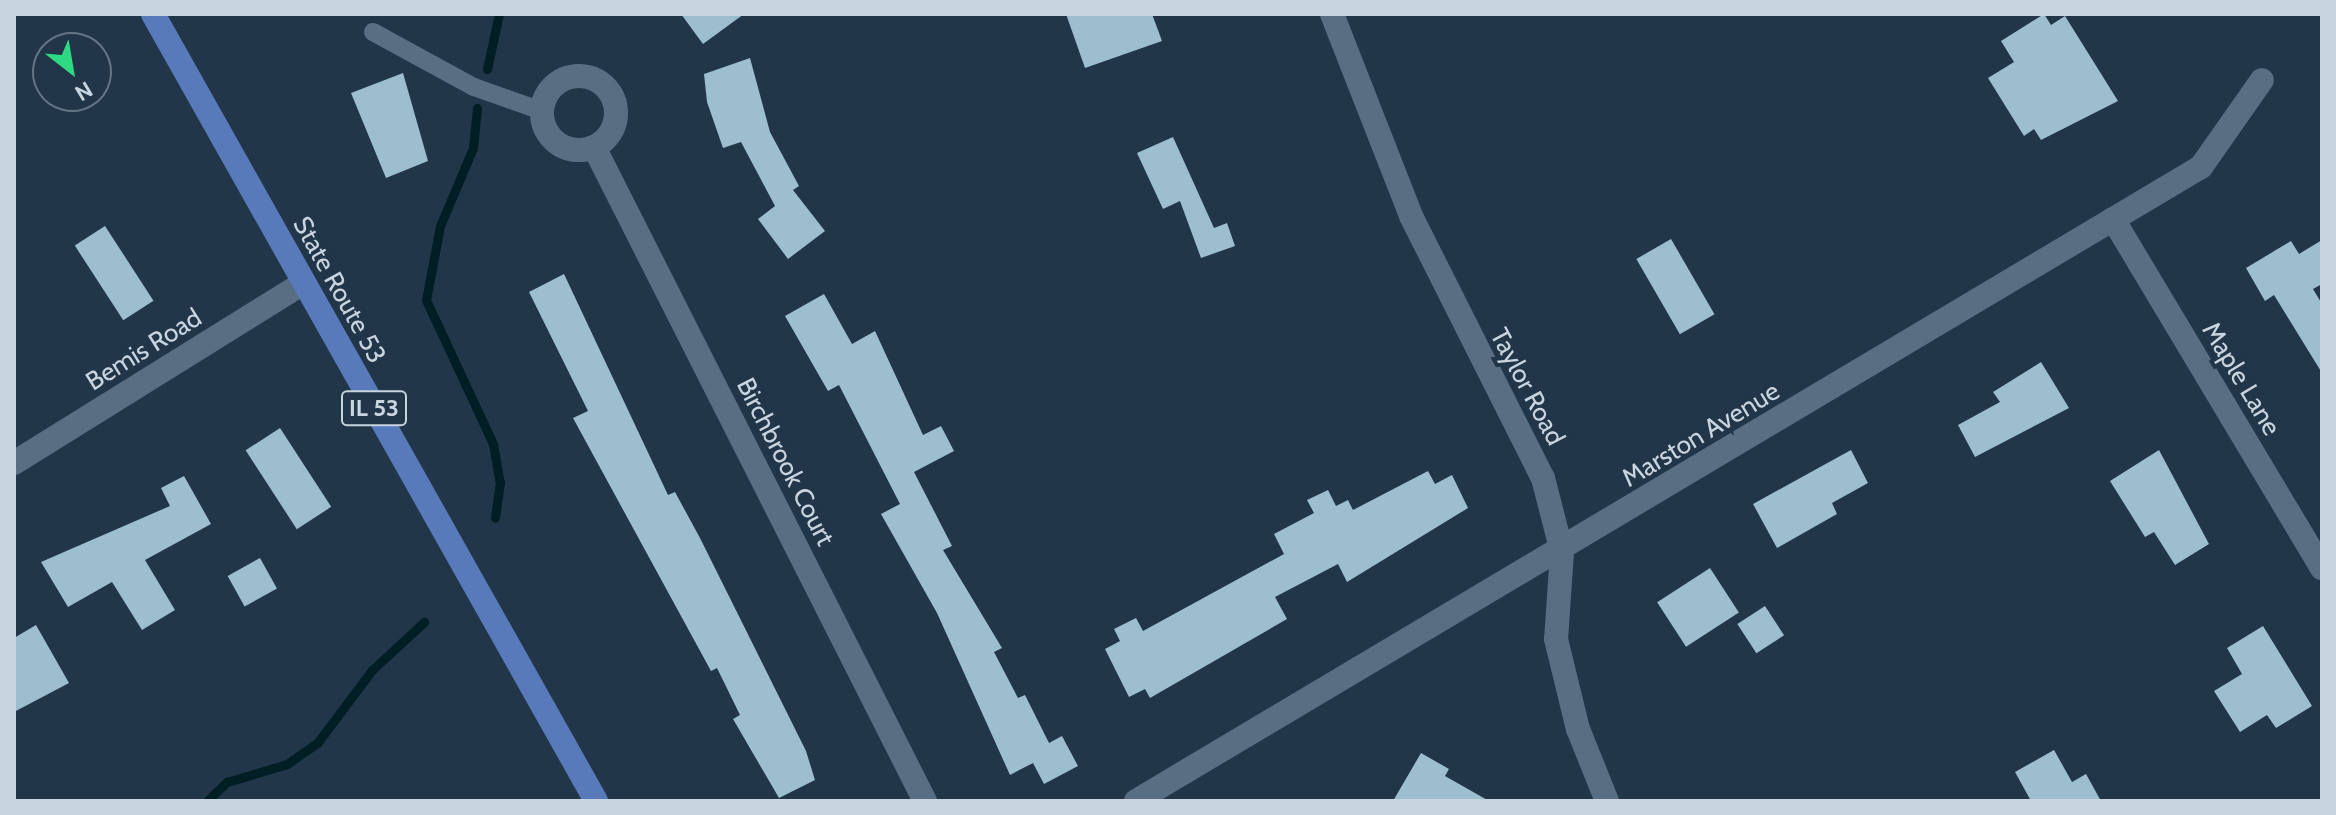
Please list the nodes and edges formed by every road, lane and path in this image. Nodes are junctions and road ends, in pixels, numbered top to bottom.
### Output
1 (153, 14) edge
2 (1332, 14) edge
3 (373, 32) dead end
4 (2262, 80) dead end
5 (542, 111) junction
6 (594, 147) junction
7 (2113, 219) junction
8 (303, 283) junction
9 (14, 463) edge
10 (1562, 552) junction
11 (2322, 568) edge
12 (596, 801) edge
13 (925, 801) edge
14 (1136, 801) edge
15 (1607, 801) edge

1 - 8 main road, State Route 53 / IL 53
2 - 10 street, Taylor Road
3 - 5 lane
4 - 7 street, Marston Avenue
5 - 6 street
5 - 6 street
6 - 13 street, Birchbrook Court
7 - 10 street, Marston Avenue
7 - 11 street, Maple Lane
8 - 9 street, Bemis Road
8 - 12 main road, State Route 53 / IL 53
10 - 14 street, Marston Avenue
10 - 15 street, Taylor Road

